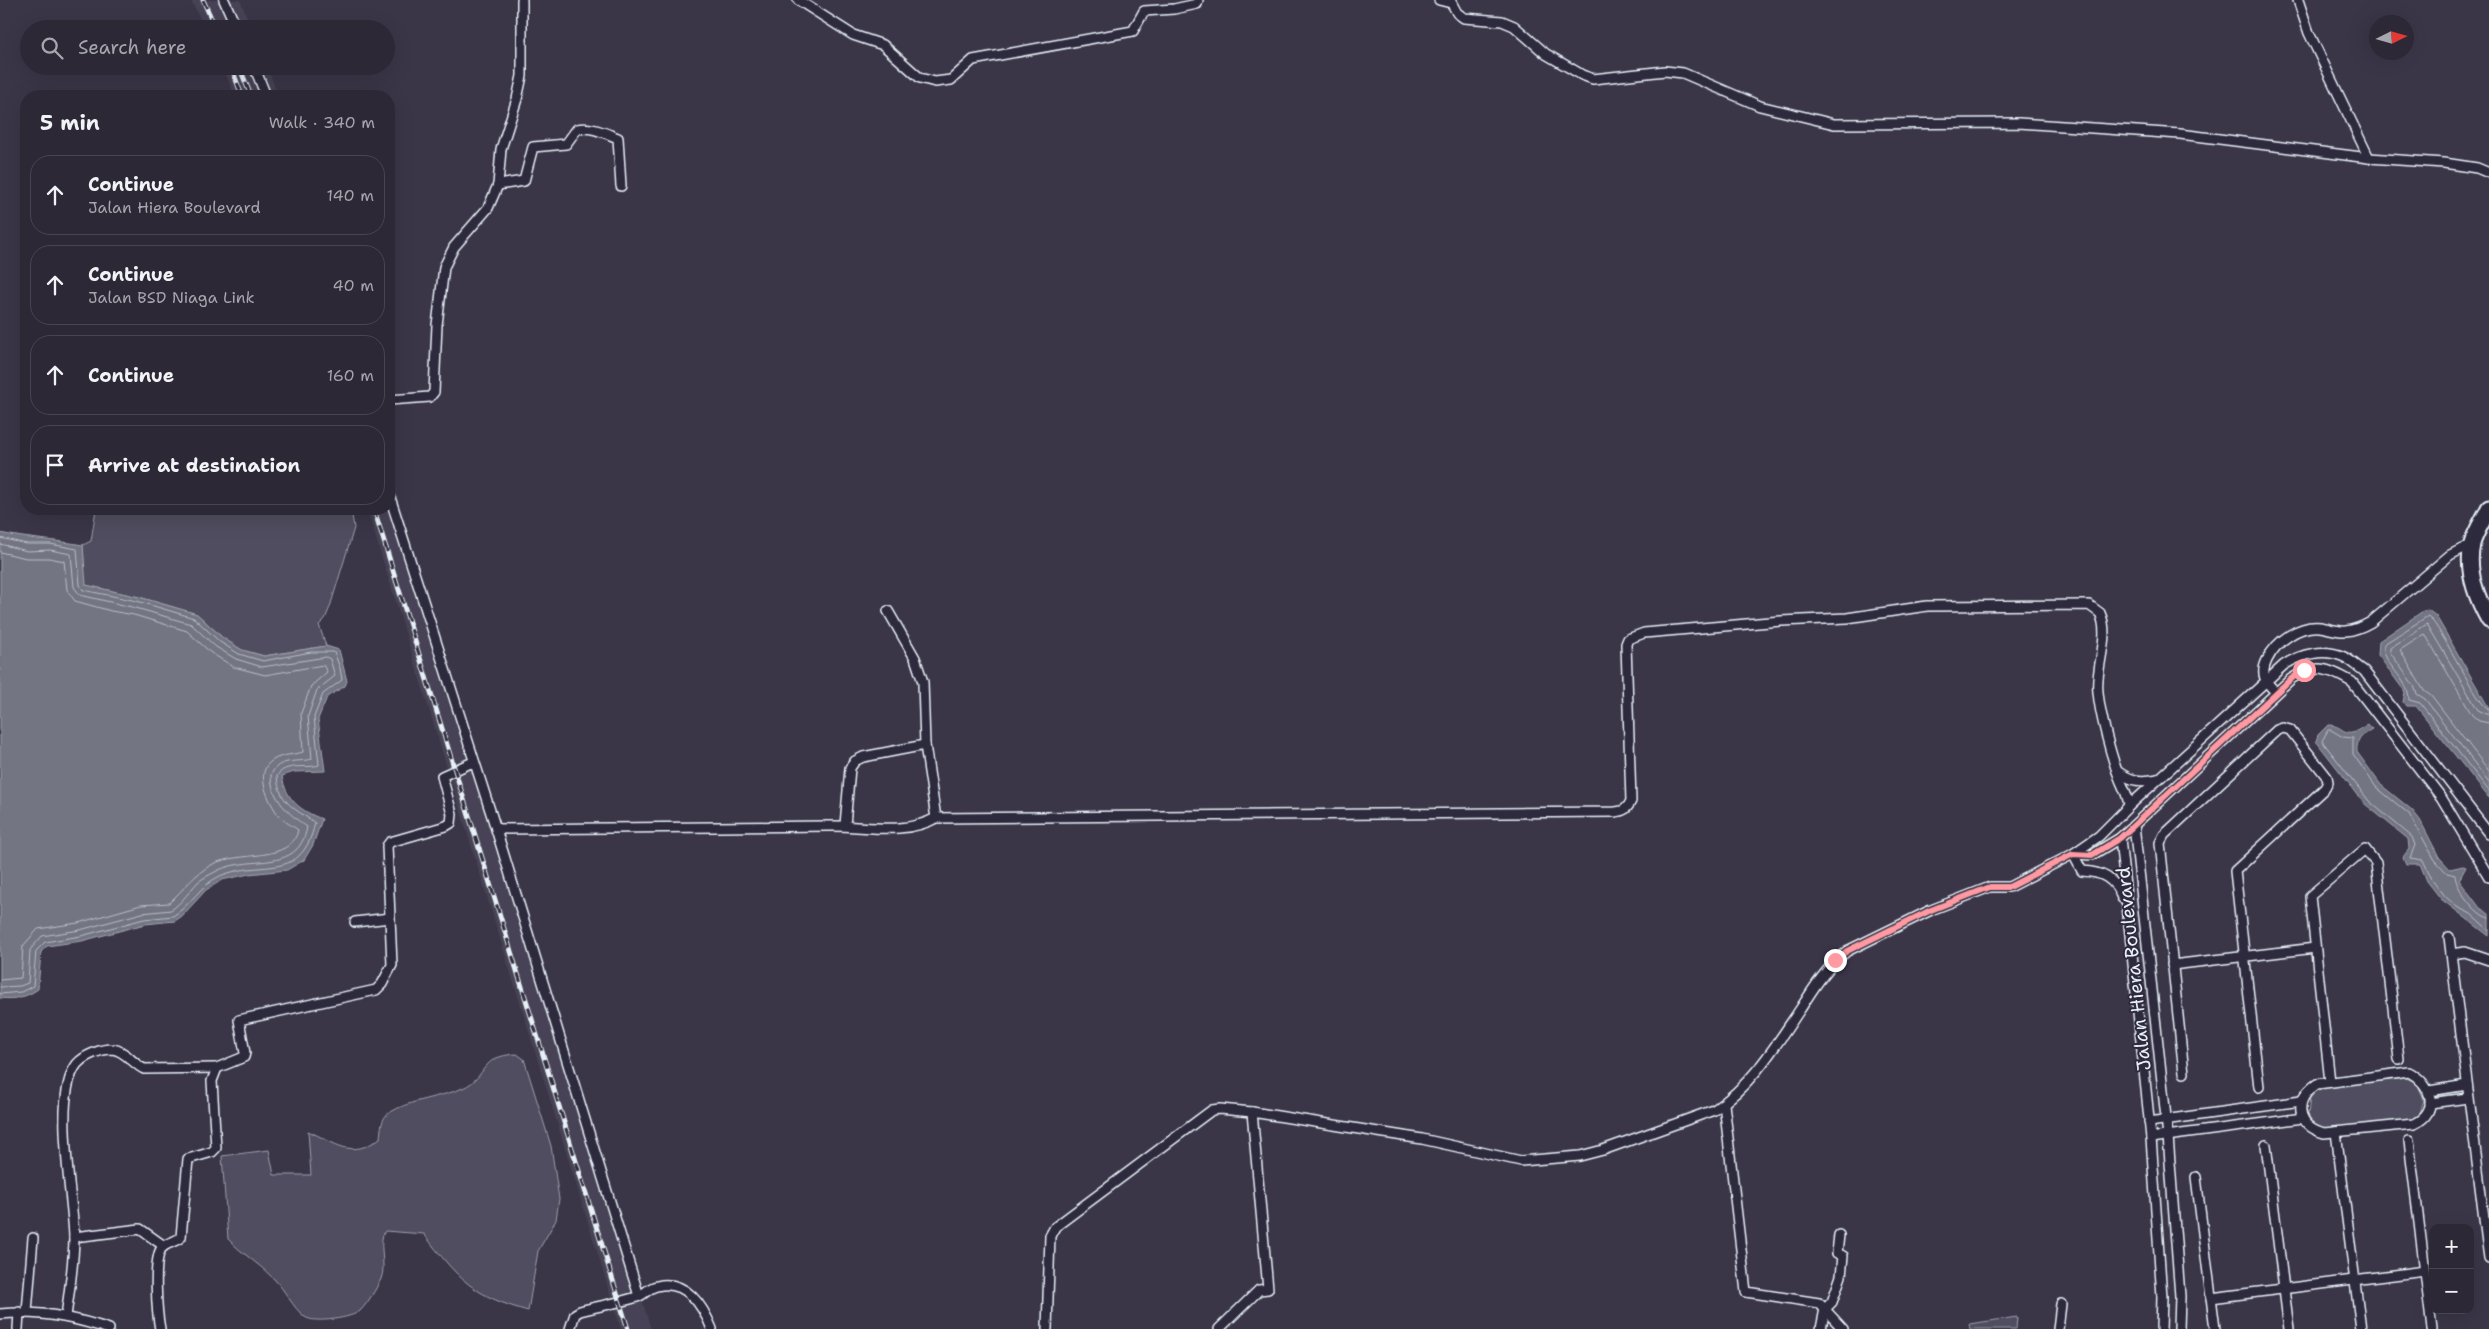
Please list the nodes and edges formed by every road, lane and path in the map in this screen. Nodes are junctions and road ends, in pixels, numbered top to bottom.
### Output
1 (224, 0) edge
2 (522, 0) edge
3 (798, 0) edge
4 (1198, 0) edge
5 (1439, 0) edge
6 (2298, 0) edge
7 (1451, 1) edge
8 (233, 20) edge
9 (258, 75) edge
10 (264, 90) edge
11 (2369, 158) junction
12 (2489, 173) edge
13 (498, 185) junction
14 (621, 186) dead end
15 (395, 400) edge
16 (2489, 508) edge
17 (395, 513) edge
18 (2472, 544) junction
19 (888, 611) dead end
20 (2489, 620) edge
21 (2266, 682) junction
22 (2276, 692) junction
23 (924, 745) junction
24 (473, 762) junction
25 (2117, 771) junction
26 (2158, 779) junction
27 (2129, 806) junction
28 (2122, 814) junction
29 (936, 818) junction
30 (845, 825) junction
31 (2134, 825) junction
32 (2108, 827) junction
33 (496, 830) junction
34 (2489, 834) edge
35 (2120, 838) junction
36 (2073, 854) junction
37 (2489, 877) edge
38 (2127, 913) junction
39 (390, 918) junction
40 (355, 922) dead end
41 (2449, 937) dead end
42 (2315, 948) junction
43 (2451, 954) junction
44 (2245, 956) junction
45 (2489, 960) edge
46 (2172, 964) junction
47 (2399, 1059) dead end
48 (217, 1068) junction
49 (2184, 1073) dead end
50 (2330, 1082) junction
51 (2467, 1085) junction
52 (2259, 1087) dead end
53 (2429, 1090) junction
54 (2468, 1098) junction
55 (2301, 1101) junction
56 (2430, 1102) junction
57 (1724, 1104) junction
58 (1252, 1112) junction
59 (2223, 1112) junction
60 (2303, 1118) junction
61 (2166, 1120) junction
62 (2149, 1122) junction
63 (2225, 1128) junction
64 (2336, 1132) junction
65 (2168, 1136) junction
66 (2151, 1138) junction
67 (2408, 1141) dead end
68 (2266, 1145) dead end
69 (2196, 1177) dead end
70 (2485, 1198) edge
71 (1839, 1234) dead end
72 (74, 1237) junction
73 (33, 1238) dead end
74 (164, 1246) junction
75 (2489, 1259) edge
76 (2425, 1271) junction
77 (2355, 1280) junction
78 (2284, 1289) junction
79 (639, 1296) junction
80 (2211, 1298) junction
81 (2061, 1304) dead end
82 (1825, 1308) junction
83 (23, 1312) junction
84 (0, 1314) edge
85 (66, 1317) junction
86 (18, 1329) edge
87 (109, 1329) edge
88 (160, 1329) edge
89 (570, 1329) edge
90 (712, 1329) edge
91 (1046, 1329) edge
92 (1219, 1329) edge
93 (1821, 1329) edge
94 (1844, 1329) edge
95 (2058, 1329) edge
96 (2161, 1329) edge
97 (2179, 1329) edge
98 (2215, 1329) edge
99 (2289, 1329) edge
100 (2361, 1329) edge
101 (2432, 1329) edge

1 - 8 street
2 - 13 street
3 - 4 street
5 - 7 street
6 - 11 street
7 - 11 street
9 - 10 street
11 - 12 street
13 - 14 street
13 - 15 street
16 - 18 main road
17 - 24 street
18 - 20 main road
18 - 21 street
19 - 23 street
21 - 22 street
21 - 26 street
21 - 34 street
22 - 31 street
22 - 37 street
23 - 29 street
23 - 30 street
24 - 33 street
24 - 39 street
25 - 26 street
25 - 27 street
25 - 29 street
26 - 27 street
27 - 28 street
28 - 31 street
28 - 32 street
29 - 30 street
30 - 33 street
31 - 35 street
31 - 61 street, Jalan Hiera Boulevard
32 - 35 street
32 - 36 street
33 - 79 street
35 - 36 street
35 - 38 street, Jalan Hiera Boulevard
36 - 38 street
36 - 57 street
38 - 62 street, Jalan Hiera Boulevard
39 - 40 street
39 - 48 street
41 - 43 street
42 - 44 street
42 - 47 street
42 - 50 street
43 - 45 street
43 - 51 street
44 - 46 street
44 - 46 street
44 - 52 street
46 - 49 street
48 - 72 street
48 - 74 street
50 - 53 street
50 - 55 street
51 - 53 street
51 - 54 street
53 - 56 street
54 - 56 street
54 - 70 street
55 - 59 street
55 - 60 street
56 - 64 street
57 - 58 street
57 - 82 street
58 - 91 street
58 - 92 street
59 - 61 street
59 - 63 street
60 - 63 street
60 - 64 street
61 - 62 street
61 - 65 street, Jalan Hiera Boulevard
62 - 66 street, Jalan Hiera Boulevard
63 - 65 street
64 - 77 street
65 - 66 street
65 - 97 street, Jalan Hiera Boulevard
66 - 96 street, Jalan Hiera Boulevard
67 - 76 street
68 - 78 street
69 - 80 street
70 - 75 street
71 - 82 street
72 - 74 street
72 - 85 street
73 - 83 street
74 - 88 street
76 - 77 street
76 - 101 street
77 - 78 street
77 - 100 street
78 - 80 street
78 - 99 street
79 - 89 street
79 - 90 street
80 - 98 street
81 - 95 street
82 - 93 street
82 - 94 street
83 - 84 street
83 - 85 street
83 - 86 street
85 - 87 street

